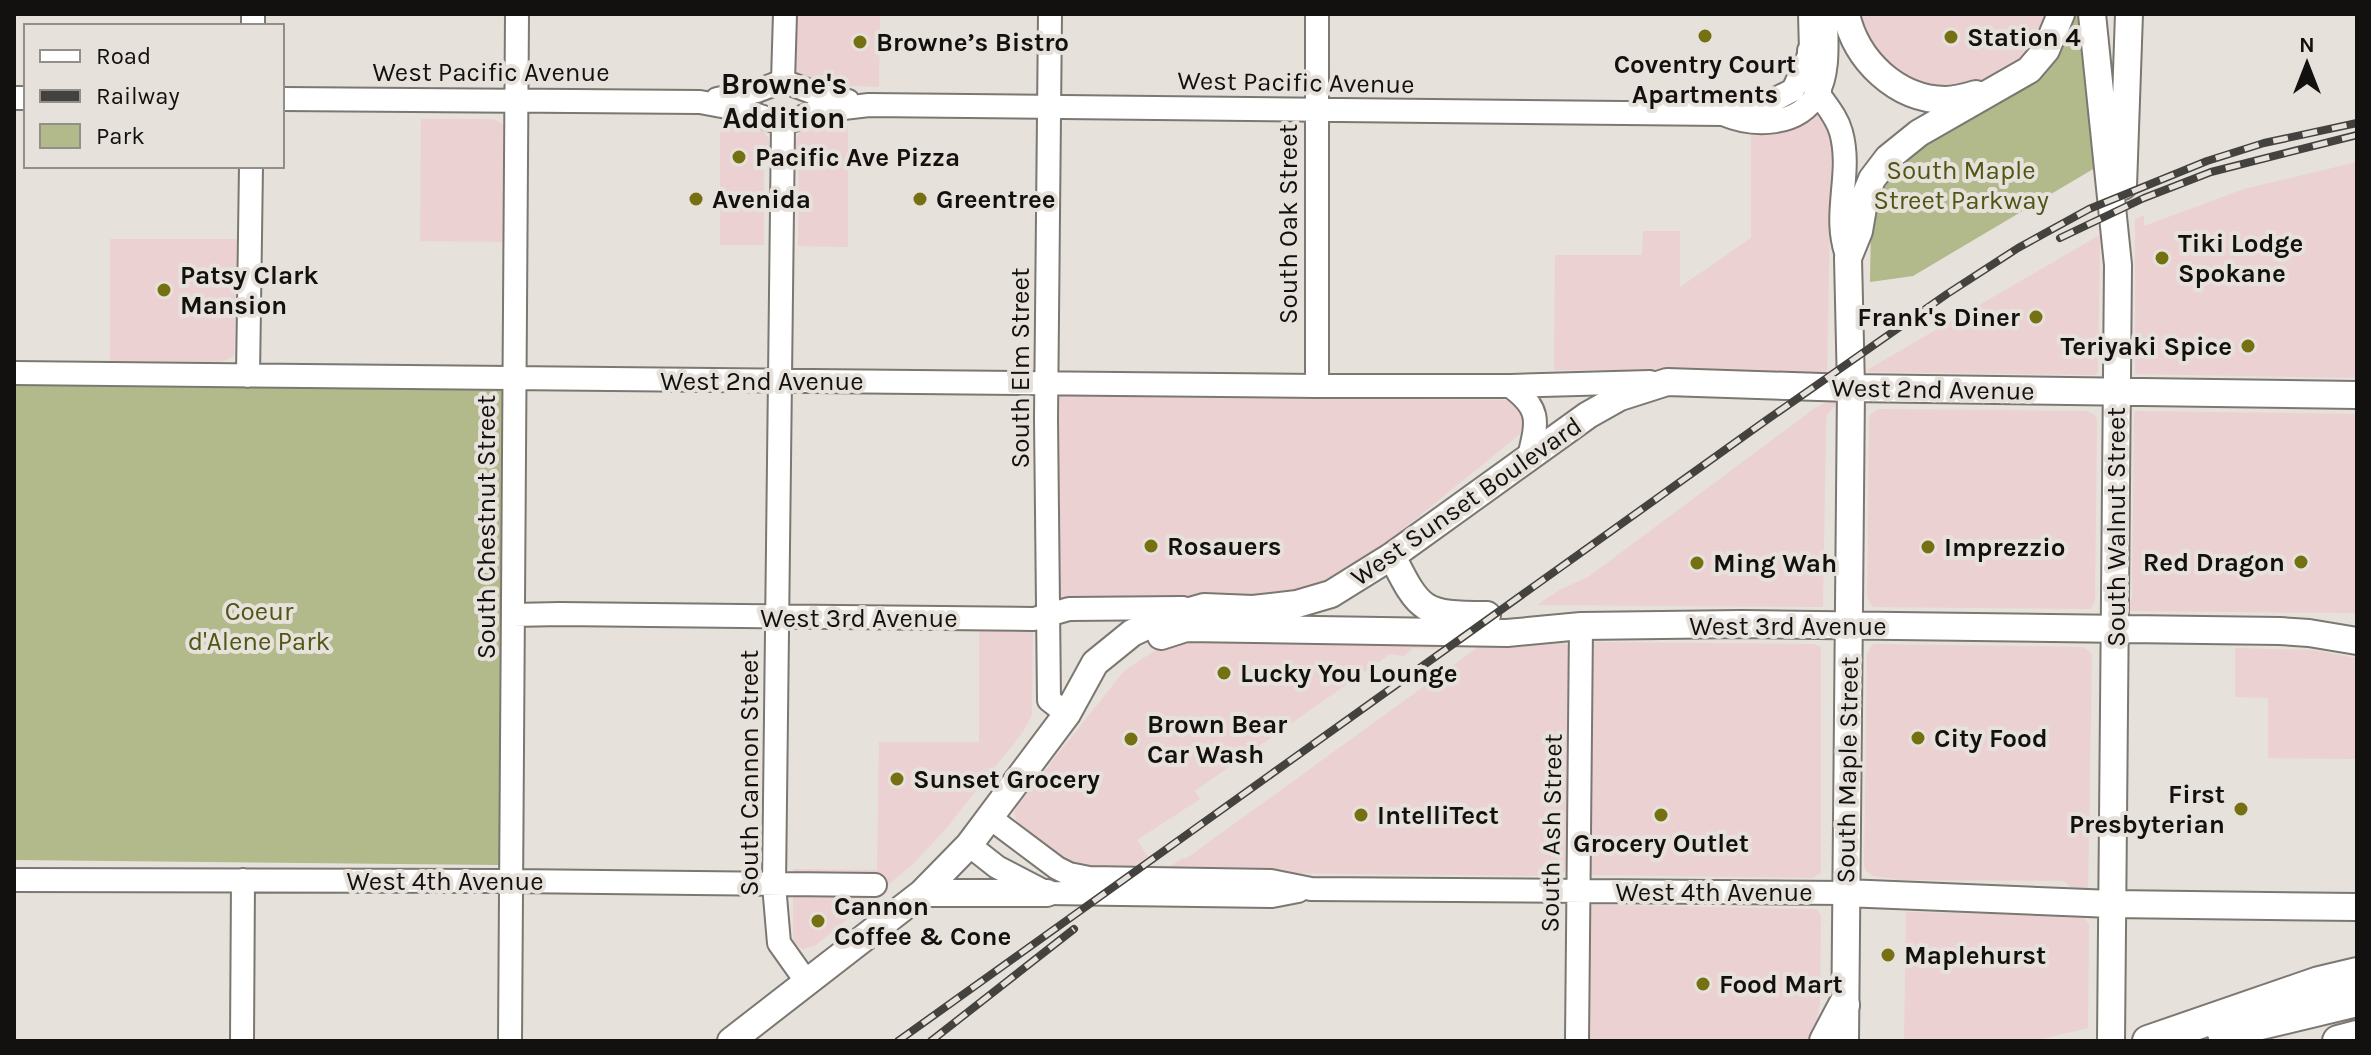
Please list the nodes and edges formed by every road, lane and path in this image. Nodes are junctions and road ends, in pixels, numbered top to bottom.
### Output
1 (517, 14) edge
2 (785, 14) edge
3 (1050, 14) edge
4 (1317, 14) edge
5 (1810, 14) edge
6 (1826, 14) edge
7 (1846, 14) edge
8 (2061, 14) edge
9 (2092, 14) edge
10 (2129, 14) edge
11 (1811, 51) junction
12 (783, 85) junction
13 (1999, 89) junction
14 (1818, 93) junction
15 (284, 99) edge
16 (516, 100) junction
17 (700, 102) junction
18 (869, 105) junction
19 (1050, 106) junction
20 (1316, 111) junction
21 (1723, 114) junction
22 (783, 121) junction
23 (251, 168) edge
24 (1848, 258) junction
25 (2118, 265) junction
26 (14, 373) edge
27 (248, 376) junction
28 (515, 379) junction
29 (781, 381) junction
30 (1667, 382) junction
31 (1047, 383) junction
32 (1317, 386) junction
33 (1510, 386) junction
34 (1851, 388) junction
35 (2116, 392) junction
36 (2357, 395) edge
37 (1529, 457) junction
38 (1392, 556) junction
39 (1204, 607) junction
40 (513, 615) junction
41 (1048, 615) junction
42 (778, 617) junction
43 (1849, 625) junction
44 (1581, 626) junction
45 (1219, 630) joint
46 (2116, 630) junction
47 (2357, 641) edge
48 (1067, 714) junction
49 (989, 817) junction
50 (969, 845) junction
51 (14, 880) edge
52 (243, 880) junction
53 (512, 881) junction
54 (774, 885) junction
55 (875, 885) dead end
56 (1311, 889) junction
57 (1579, 891) junction
58 (922, 893) junction
59 (1047, 893) junction
60 (1845, 893) junction
61 (2112, 904) junction
62 (2357, 907) edge
63 (2357, 973) edge
64 (806, 981) junction
65 (2357, 1001) edge
66 (1844, 1005) junction
67 (2357, 1036) edge
68 (242, 1041) edge
69 (510, 1041) edge
70 (731, 1041) edge
71 (1577, 1041) edge
72 (1825, 1041) edge
73 (1845, 1041) edge
74 (2111, 1041) edge
75 (2148, 1041) edge
76 (2191, 1041) edge
77 (2338, 1041) edge

1 - 16 street, South Chestnut Street
2 - 12 street
3 - 19 street, South Elm Street
4 - 20 street, South Oak Street
5 - 11 street, South Maple Street
6 - 14 street
7 - 13 main road
8 - 13 main road, South Maple Street
9 - 25 main road, South Walnut Street
10 - 25 main road
11 - 14 main road, South Maple Street
11 - 21 street, West Pacific Avenue
12 - 17 street, West Pacific Avenue
12 - 18 street, West Pacific Avenue
12 - 22 street
12 - 22 street
13 - 24 main road, South Maple Street
14 - 21 street, West Pacific Avenue
14 - 24 street, South Maple Street
15 - 16 street, West Pacific Avenue
16 - 17 street, West Pacific Avenue
16 - 28 street, South Chestnut Street
17 - 22 street, West Pacific Avenue
18 - 19 street, West Pacific Avenue
18 - 22 street, West Pacific Avenue
19 - 20 street, West Pacific Avenue
19 - 31 street, South Elm Street
20 - 21 street, West Pacific Avenue
20 - 32 street, South Oak Street
22 - 29 street, South Cannon Street
23 - 27 street
24 - 34 main road, South Maple Street
25 - 35 main road, South Walnut Street
26 - 27 street, West 2nd Avenue
27 - 28 street, West 2nd Avenue
28 - 29 street, West 2nd Avenue
28 - 40 street, South Chestnut Street
29 - 31 street, West 2nd Avenue
29 - 42 street, South Cannon Street
30 - 33 street, West 2nd Avenue
30 - 34 main road, West 2nd Avenue
30 - 37 main road, West Sunset Boulevard
31 - 32 street, West 2nd Avenue
31 - 41 street, South Elm Street
32 - 33 street, West 2nd Avenue
33 - 37 street
34 - 35 main road, West 2nd Avenue
34 - 43 main road, South Maple Street
35 - 36 main road, West 2nd Avenue
35 - 46 main road, South Walnut Street
37 - 38 main road, West Sunset Boulevard
38 - 39 main road, West Sunset Boulevard
38 - 44 main road
39 - 41 street, West 3rd Avenue
39 - 48 main road, West Sunset Boulevard
40 - 42 street, West 3rd Avenue
40 - 53 street, South Chestnut Street
41 - 42 street, West 3rd Avenue
41 - 48 street, South Elm Street
42 - 54 street, South Cannon Street
43 - 44 main road, West 3rd Avenue
43 - 46 main road, West 3rd Avenue
43 - 60 main road, South Maple Street
44 - 45 main road, West 3rd Avenue
44 - 57 street, South Ash Street
45 - 48 main road, West Sunset Boulevard
46 - 47 main road, West 3rd Avenue
46 - 61 main road, South Walnut Street
48 - 49 main road, West Sunset Boulevard
49 - 50 main road, West Sunset Boulevard
49 - 56 street, West 4th Avenue
50 - 58 main road, West Sunset Boulevard
50 - 59 street, West 4th Avenue
51 - 52 street, West 4th Avenue
52 - 53 street, West 4th Avenue
52 - 68 street
53 - 54 street, West 4th Avenue
53 - 69 street, South Chestnut Street
54 - 55 street, West 4th Avenue
54 - 64 street, South Cannon Street
56 - 57 street, West 4th Avenue
56 - 59 street, West 4th Avenue
57 - 60 street, West 4th Avenue
57 - 71 street, South Ash Street
58 - 59 main road
58 - 64 main road, West Sunset Boulevard
60 - 61 main road, West 4th Avenue
60 - 66 main road, South Maple Street
61 - 62 main road, West 4th Avenue
61 - 74 main road, South Walnut Street
63 - 75 highway
64 - 70 main road, West Sunset Boulevard
65 - 76 highway
66 - 72 highway
66 - 73 main road, South Maple Street
67 - 77 highway

